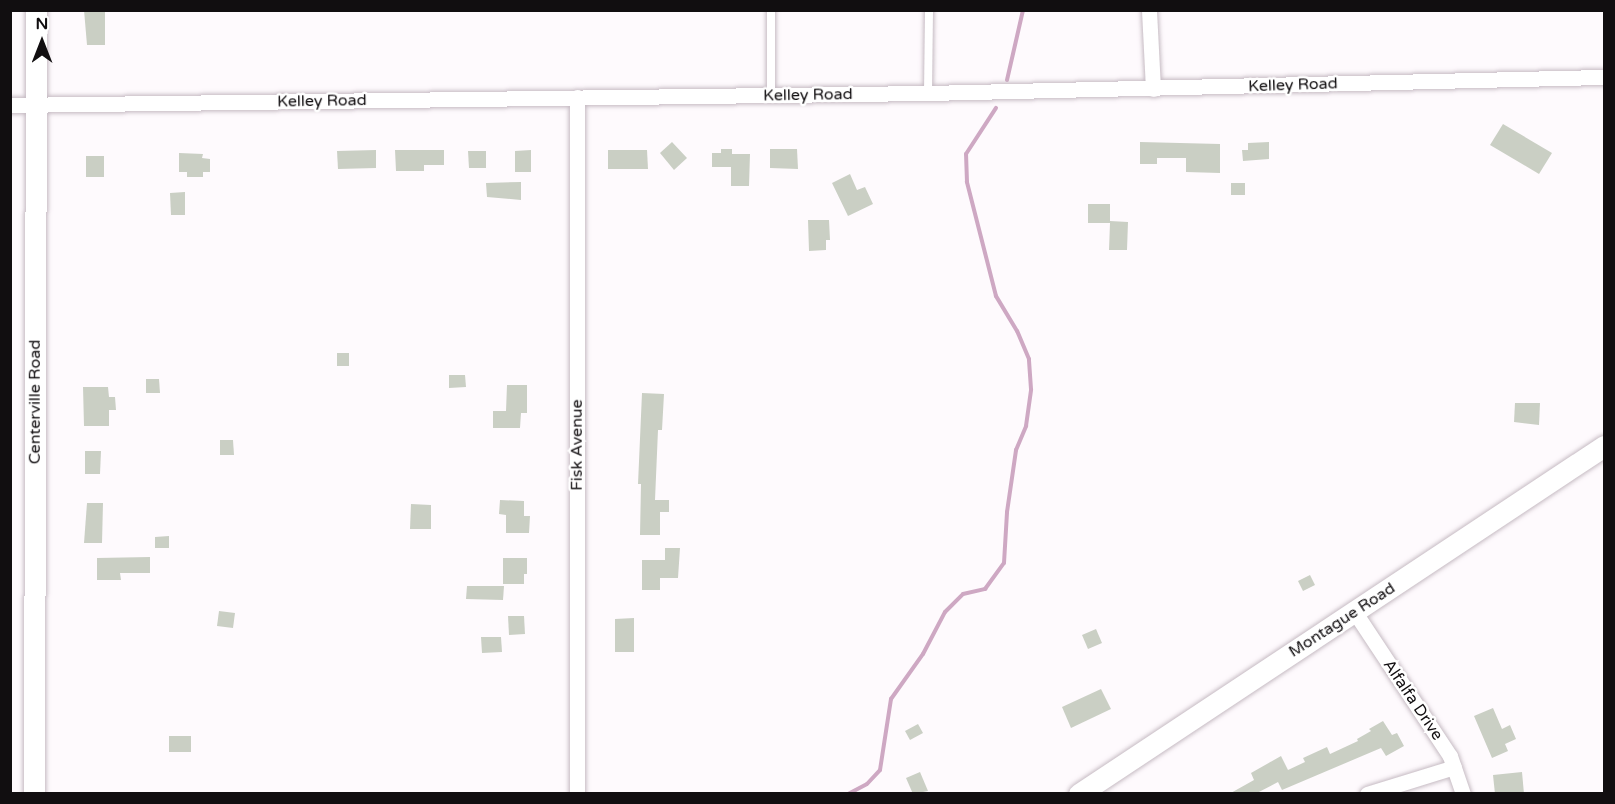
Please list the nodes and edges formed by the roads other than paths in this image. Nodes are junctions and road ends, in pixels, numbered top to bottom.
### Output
1 (36, 10) edge
2 (771, 10) edge
3 (929, 10) edge
4 (1149, 10) edge
5 (1605, 77) edge
6 (1153, 89) junction
7 (928, 93) junction
8 (771, 95) junction
9 (577, 97) junction
10 (10, 105) edge
11 (36, 105) junction
12 (1605, 446) edge
13 (1354, 611) junction
14 (1454, 767) junction
15 (34, 794) edge
16 (577, 794) edge
17 (1079, 794) edge
18 (1367, 794) edge
19 (1463, 794) edge

1 - 11 street, Centerville Road
2 - 8 lane
3 - 7 lane
4 - 6 street
5 - 6 street, Kelley Road
6 - 7 street, Kelley Road
7 - 8 street, Kelley Road
8 - 9 street, Kelley Road
9 - 11 street, Kelley Road
9 - 16 street, Fisk Avenue
10 - 11 street, Kelley Road
11 - 15 street, Centerville Road
12 - 13 street, Montague Road
13 - 14 street, Alfalfa Drive
13 - 17 street, Montague Road
14 - 18 street
14 - 19 street, Alfalfa Drive

